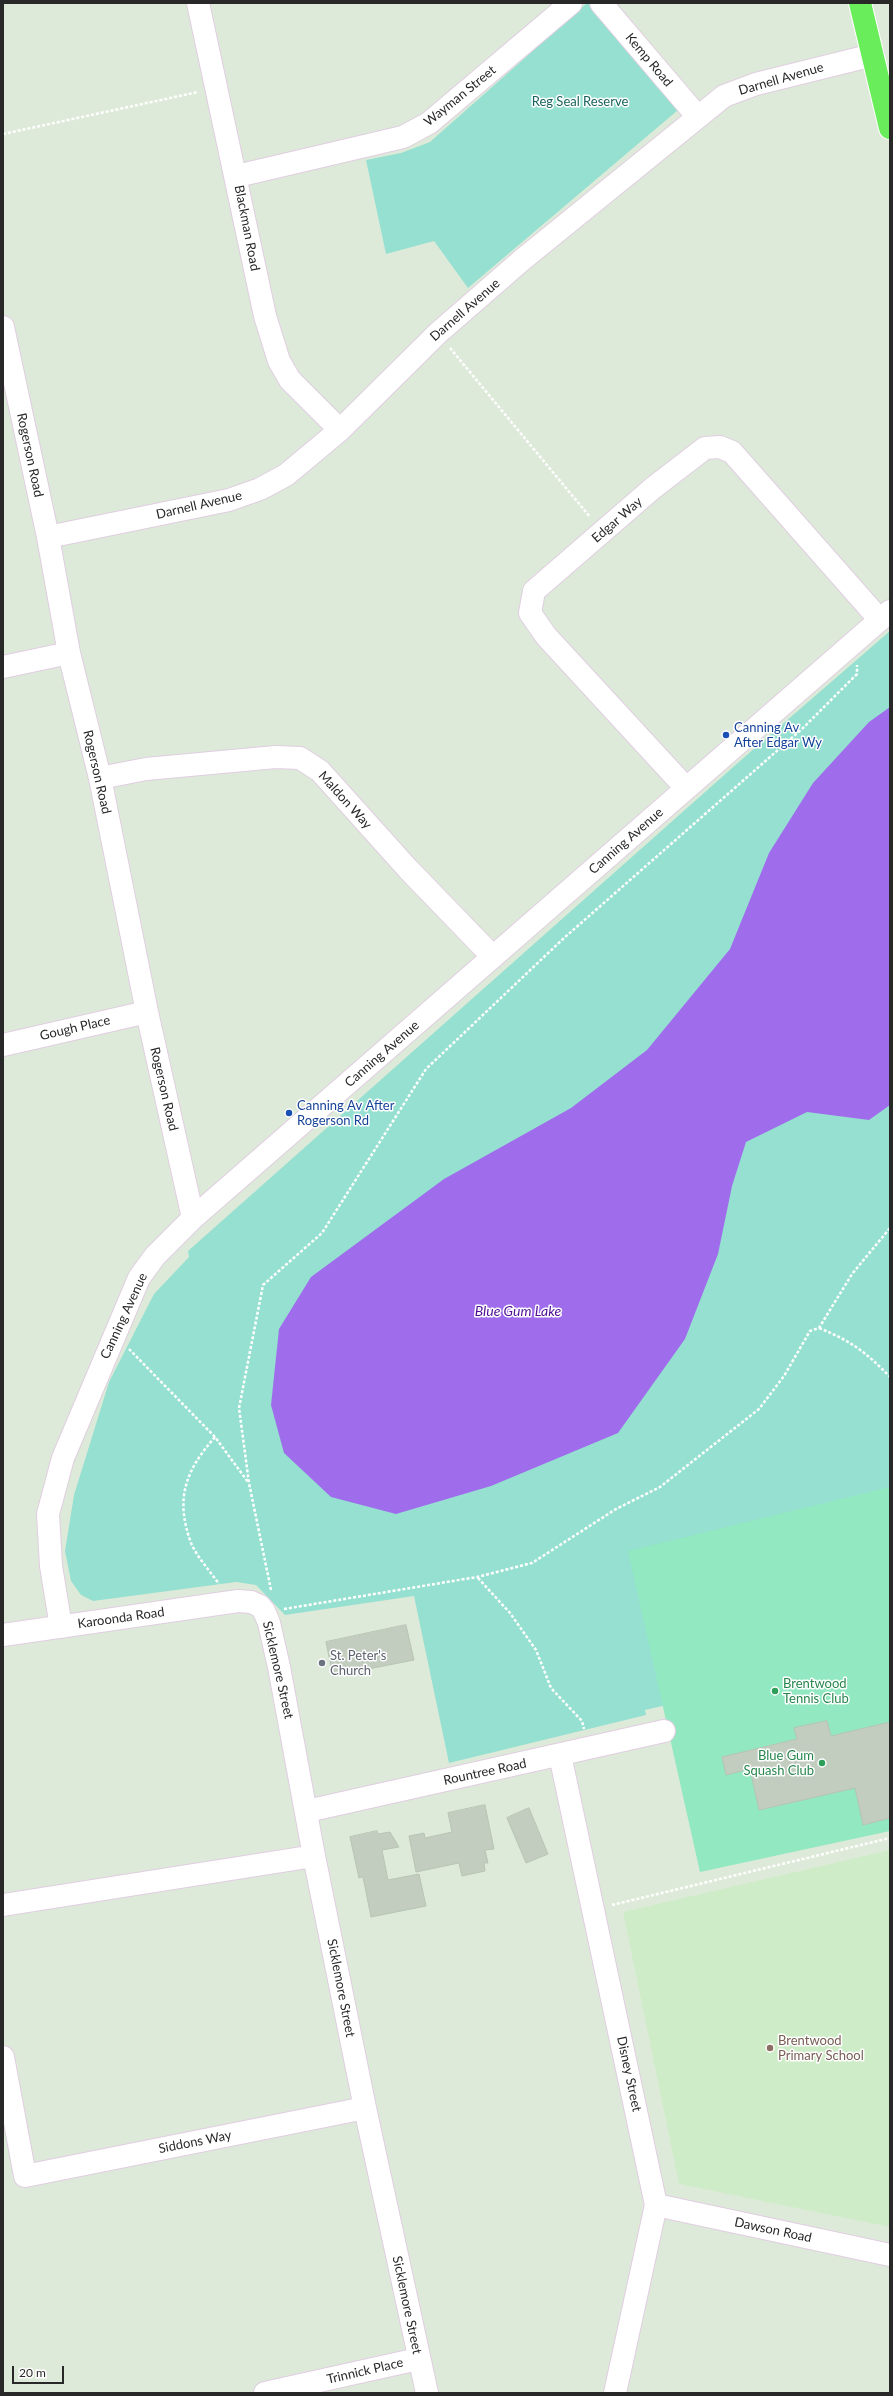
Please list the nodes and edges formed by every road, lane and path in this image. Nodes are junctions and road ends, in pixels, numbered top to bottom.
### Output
1 (198, 3) edge
2 (571, 3) edge
3 (601, 3) edge
4 (860, 3) edge
5 (873, 55) junction
6 (216, 88) junction
7 (698, 117) junction
8 (890, 128) edge
9 (3, 134) edge
10 (237, 176) junction
11 (3, 327) edge
12 (438, 333) junction
13 (340, 430) junction
14 (603, 532) junction
15 (48, 537) junction
16 (885, 615) edge
17 (850, 645) junction
18 (69, 654) junction
19 (3, 667) edge
20 (100, 778) junction
21 (686, 788) junction
22 (493, 957) junction
23 (147, 1012) junction
24 (3, 1045) edge
25 (192, 1218) junction
26 (890, 1228) edge
27 (819, 1328) junction
28 (112, 1338) junction
29 (890, 1377) edge
30 (215, 1437) junction
31 (249, 1483) junction
32 (477, 1577) junction
33 (220, 1586) dead end
34 (272, 1598) dead end
35 (238, 1601) joint
36 (278, 1605) dead end
37 (61, 1627) junction
38 (3, 1635) edge
39 (664, 1731) dead end
40 (589, 1748) junction
41 (560, 1755) junction
42 (307, 1811) junction
43 (890, 1838) edge
44 (314, 1856) junction
45 (3, 1905) edge
46 (594, 1909) junction
47 (3, 2057) edge
48 (365, 2108) junction
49 (656, 2205) junction
50 (890, 2255) edge
51 (418, 2359) junction
52 (265, 2393) edge
53 (427, 2393) edge
54 (615, 2393) edge

1 - 6 street, Blackman Road
2 - 10 street, Wayman Street
3 - 7 street, Kemp Road
4 - 5 main road
5 - 7 street, Darnell Avenue
5 - 8 main road
6 - 9 path
6 - 10 street, Blackman Road
7 - 12 street, Darnell Avenue
10 - 13 street, Blackman Road
11 - 15 street, Rogerson Road
12 - 13 street, Darnell Avenue
12 - 14 path
13 - 15 street, Darnell Avenue
14 - 16 street, Edgar Way
14 - 21 street, Edgar Way
15 - 18 street, Rogerson Road
16 - 17 street, Canning Avenue
17 - 21 street, Canning Avenue
17 - 31 path
18 - 19 street
18 - 20 street, Rogerson Road
20 - 22 street, Maldon Way
20 - 23 street, Rogerson Road
21 - 22 street, Canning Avenue
22 - 25 street, Canning Avenue
23 - 24 street, Gough Place
23 - 25 street, Rogerson Road
25 - 28 street, Canning Avenue
26 - 27 path
27 - 29 path
27 - 32 path
28 - 30 path
28 - 37 street, Canning Avenue
30 - 31 path
30 - 33 path
31 - 34 path
32 - 36 path
32 - 40 path
35 - 37 street, Karoonda Road
35 - 42 street, Sicklemore Street
37 - 38 street, Karoonda Road
39 - 40 street, Rountree Road
40 - 41 street, Rountree Road
41 - 42 street, Rountree Road
41 - 46 street, Disney Street
42 - 44 street, Sicklemore Street
43 - 46 path
44 - 45 street
44 - 48 street, Sicklemore Street
46 - 49 street, Disney Street
47 - 48 street, Siddons Way
48 - 51 street, Sicklemore Street
49 - 50 street, Dawson Road
49 - 54 street, Disney Street
51 - 52 street, Trinnick Place
51 - 53 street, Sicklemore Street

